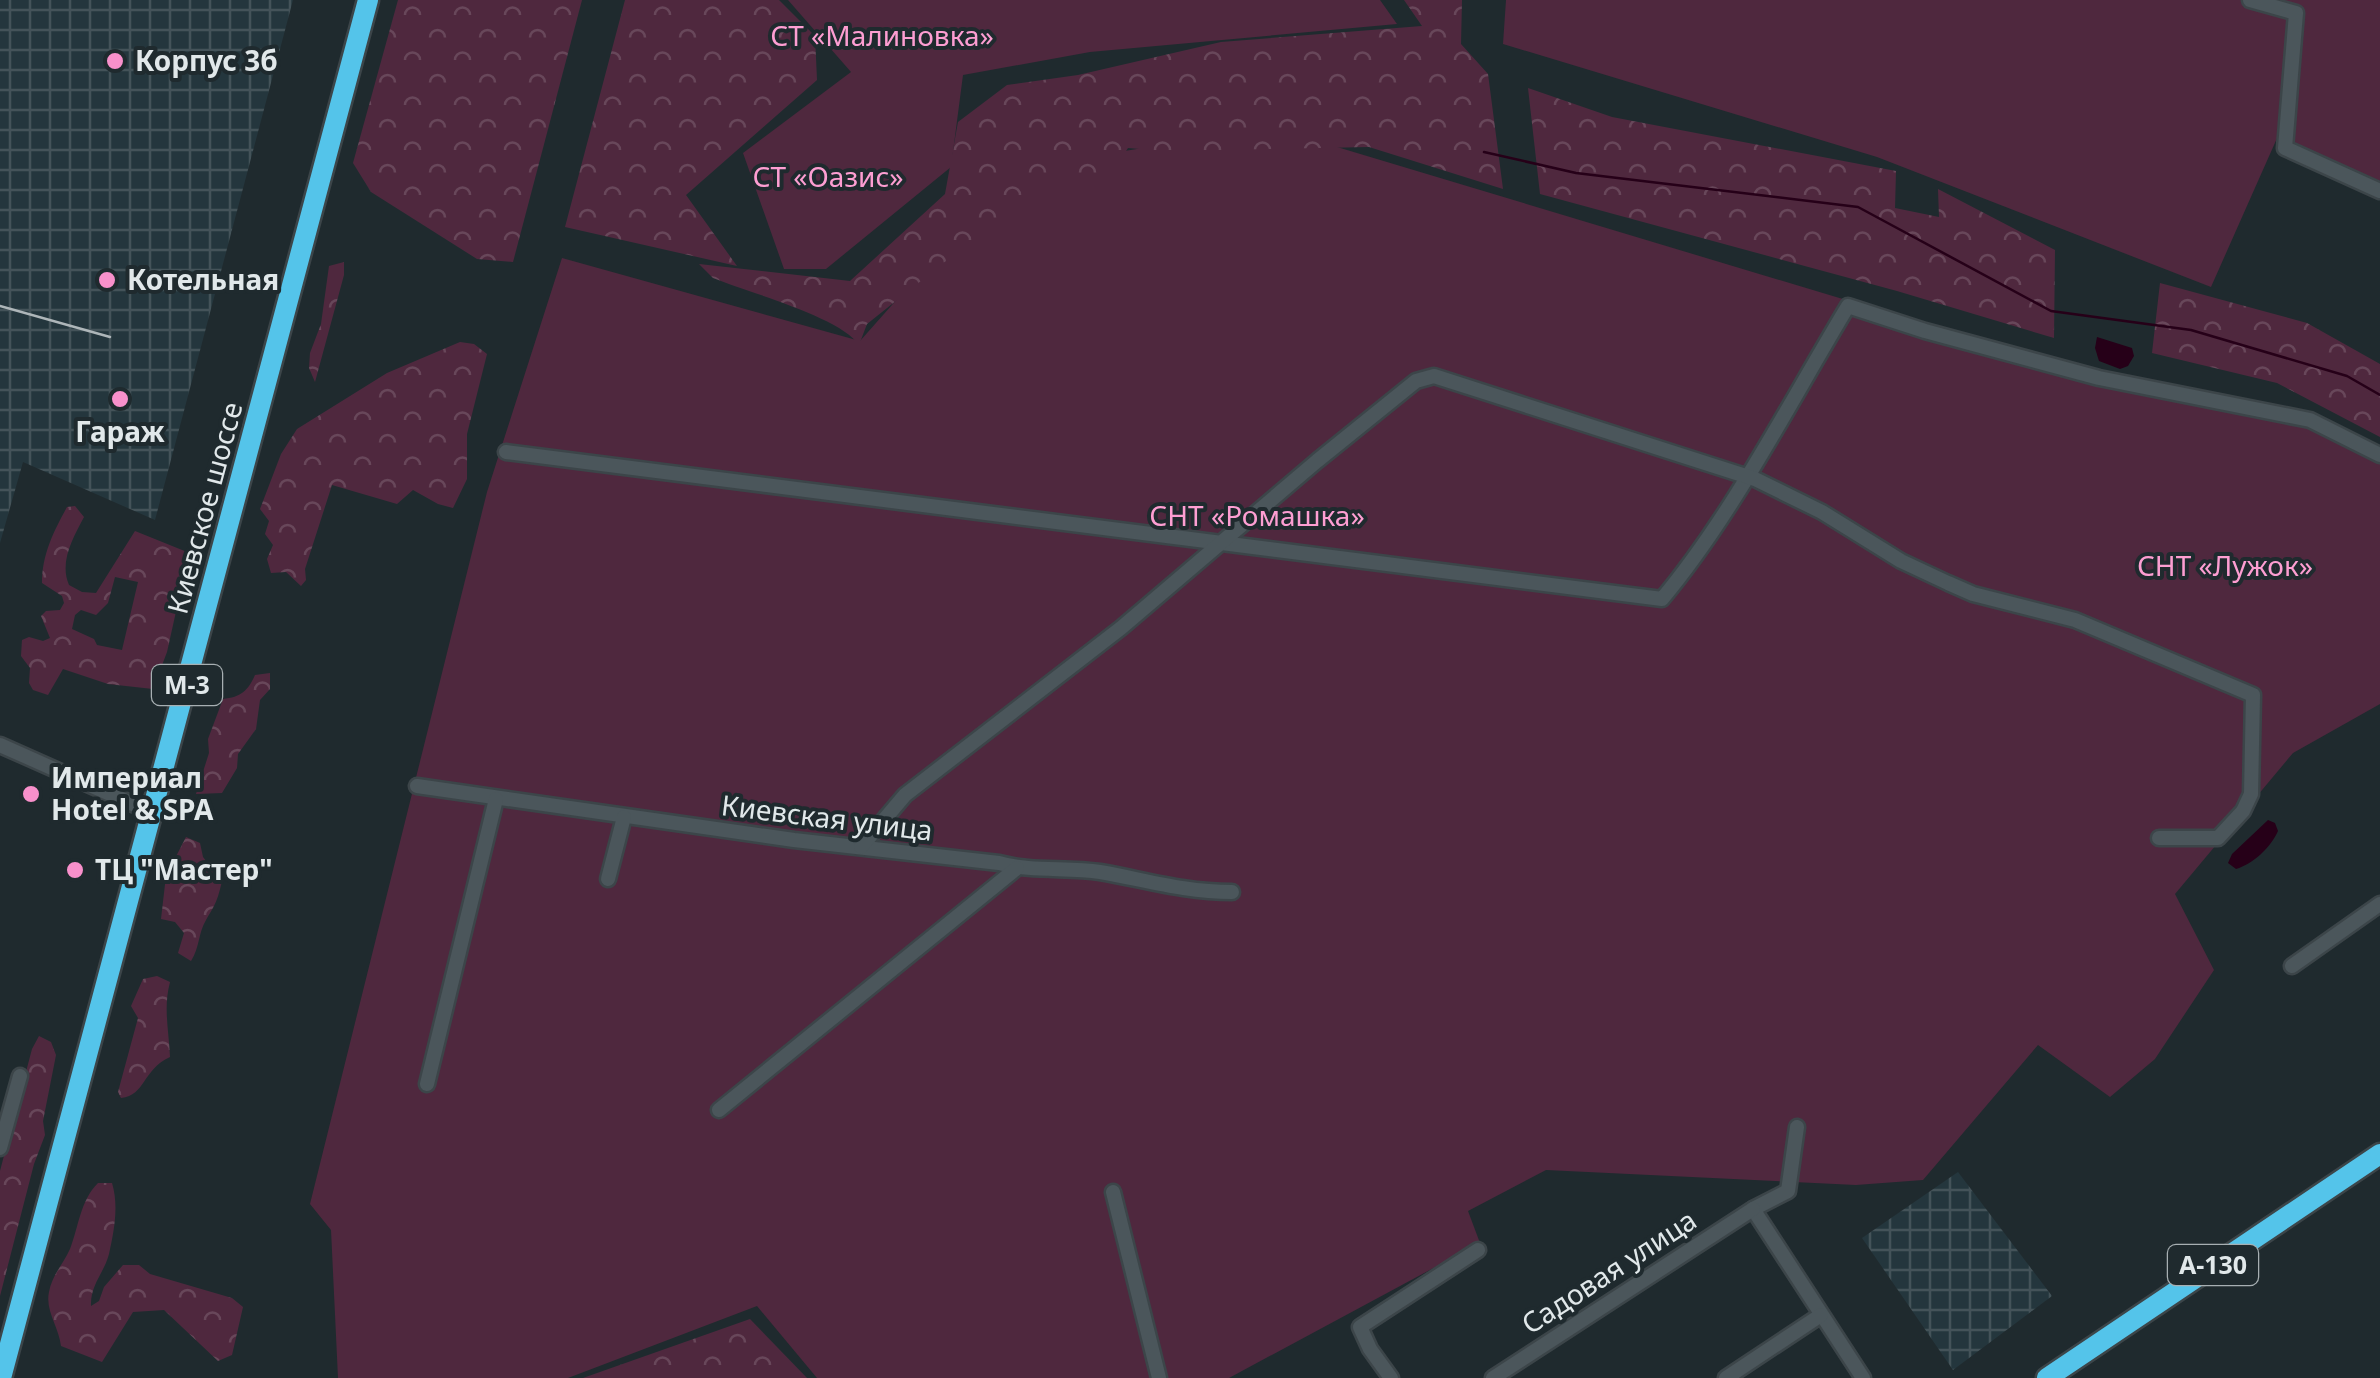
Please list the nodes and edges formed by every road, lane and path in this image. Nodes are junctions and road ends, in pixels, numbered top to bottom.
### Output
1 (368, 0) edge
2 (2250, 0) edge
3 (2380, 191) edge
4 (506, 452) dead end
5 (2380, 455) edge
6 (1744, 478) junction
7 (1222, 541) junction
8 (0, 745) edge
9 (416, 786) dead end
10 (496, 800) junction
11 (153, 813) junction
12 (624, 817) junction
13 (2159, 838) dead end
14 (862, 847) junction
15 (1018, 868) junction
16 (608, 879) dead end
17 (1232, 892) dead end
18 (2380, 904) edge
19 (2292, 966) dead end
20 (20, 1076) dead end
21 (427, 1084) dead end
22 (719, 1110) dead end
23 (1797, 1127) dead end
24 (0, 1148) edge
25 (2380, 1154) edge
26 (1112, 1192) dead end
27 (1753, 1209) junction
28 (1478, 1250) dead end
29 (1821, 1315) junction
30 (1, 1378) edge
31 (1158, 1378) edge
32 (1390, 1378) edge
33 (1493, 1378) edge
34 (1726, 1378) edge
35 (1863, 1378) edge
36 (2047, 1378) edge

1 - 11 highway, Киевское шоссе / М-3
2 - 3 street
4 - 7 street
5 - 6 street
6 - 7 street
6 - 7 street
6 - 13 street
7 - 14 street
8 - 11 street
9 - 10 street, Киевская улица
10 - 12 street, Киевская улица
10 - 21 street
11 - 30 highway, Киевское шоссе / М-3
12 - 14 street, Киевская улица
12 - 16 street
14 - 15 street, Киевская улица
15 - 17 street, Киевская улица
15 - 22 street
18 - 19 street
20 - 24 street
23 - 27 street, Садовая улица
25 - 36 highway, А-130
26 - 31 street
27 - 29 street
27 - 33 street, Садовая улица
28 - 32 street
29 - 34 street
29 - 35 street

